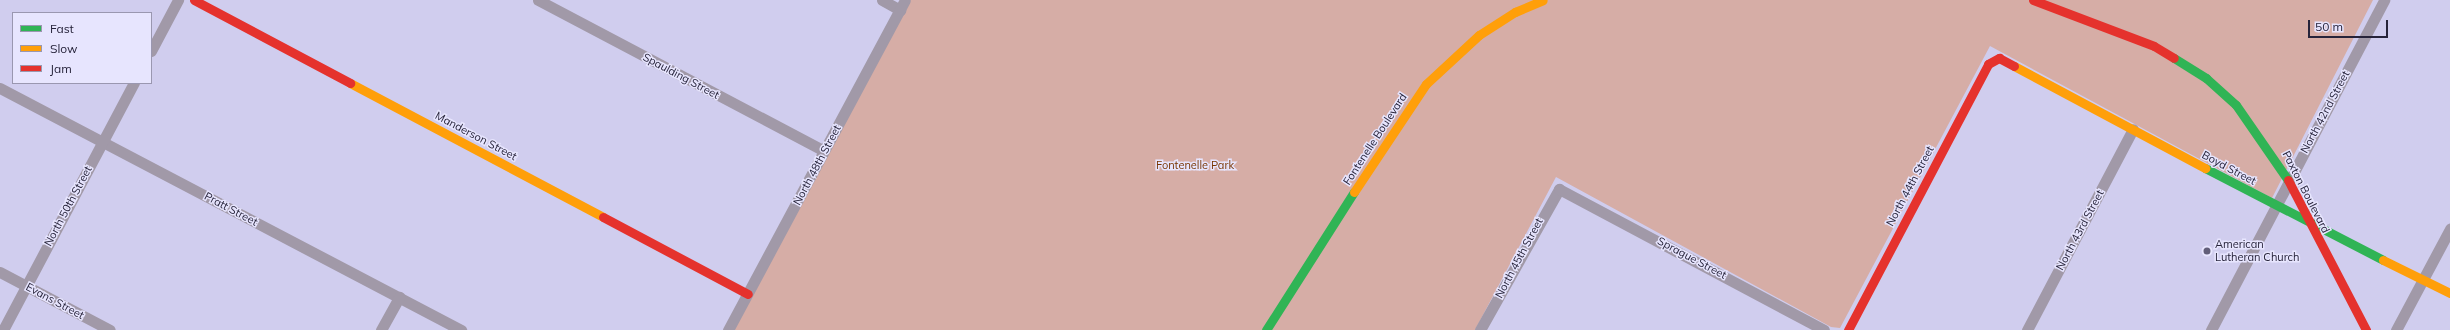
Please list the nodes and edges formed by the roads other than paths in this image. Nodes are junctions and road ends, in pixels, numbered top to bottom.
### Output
1 (178, 0) edge
2 (194, 0) edge
3 (538, 0) edge
4 (882, 0) edge
5 (1544, 0) edge
6 (2033, 0) edge
7 (2384, 0) edge
8 (902, 5) edge
9 (152, 49) edge
10 (1999, 58) joint
11 (133, 84) edge
12 (0, 88) edge
13 (2133, 129) junction
14 (102, 142) junction
15 (824, 151) junction
16 (2289, 180) junction
17 (1559, 189) joint
18 (2275, 206) junction
19 (2306, 220) junction
20 (2450, 229) edge
21 (0, 272) edge
22 (2423, 279) junction
23 (26, 286) junction
24 (2450, 293) edge
25 (748, 294) junction
26 (399, 297) junction
27 (1485, 328) edge
28 (3, 330) edge
29 (110, 330) edge
30 (381, 330) edge
31 (461, 330) edge
32 (728, 330) edge
33 (1266, 330) edge
34 (1824, 330) edge
35 (1848, 330) edge
36 (2027, 330) edge
37 (2210, 330) edge
38 (2366, 330) edge
39 (2396, 330) edge

1 - 9 street
2 - 25 street, Manderson Street
3 - 15 street, Spaulding Street
4 - 8 street
5 - 33 street, Fontenelle Boulevard
6 - 16 street, Paxton Boulevard
7 - 16 street, North 42nd Street
8 - 15 street, North 48th Street
10 - 13 street, Boyd Street
10 - 35 street, North 44th Street
11 - 14 street, North 50th Street
12 - 14 street, Pratt Street
13 - 18 street, Boyd Street
13 - 36 street, North 43rd Street
14 - 23 street, North 50th Street
14 - 26 street, Pratt Street
15 - 25 street, North 48th Street
16 - 18 street, North 42nd Street
16 - 19 street, Paxton Boulevard
17 - 27 street, North 45th Street
17 - 34 street, Sprague Street
18 - 19 street, Boyd Street
18 - 37 street, North 42nd Street
19 - 22 street, Boyd Street
19 - 38 street, Paxton Boulevard
20 - 22 street
21 - 23 street, Evans Street
22 - 24 street, Boyd Street
22 - 39 street
23 - 28 street, North 50th Street
23 - 29 street, Evans Street
25 - 32 street, North 48th Street
26 - 30 street
26 - 31 street, Pratt Street

